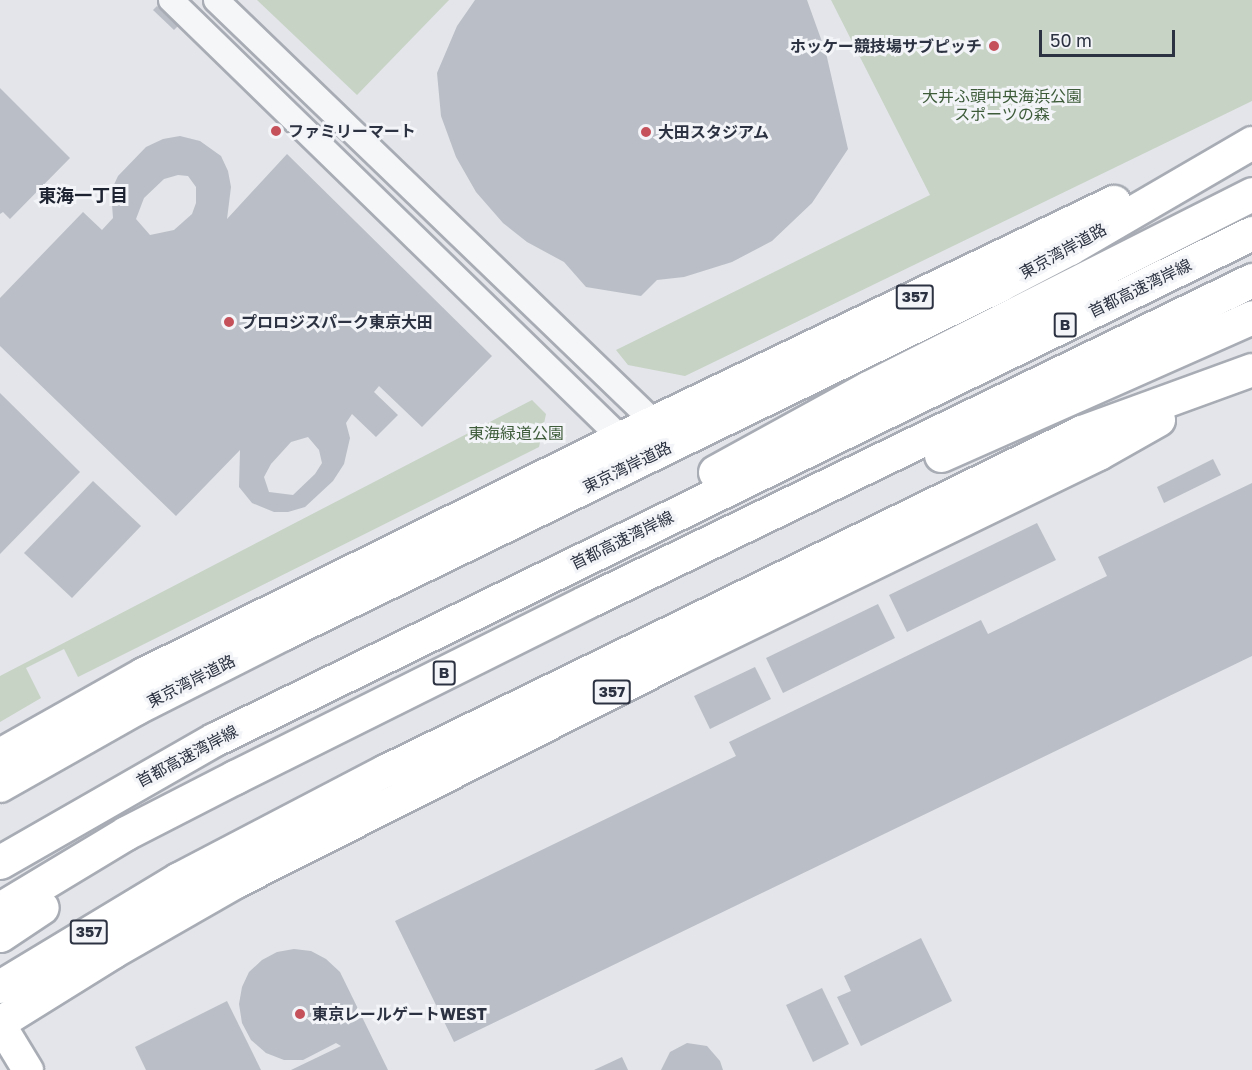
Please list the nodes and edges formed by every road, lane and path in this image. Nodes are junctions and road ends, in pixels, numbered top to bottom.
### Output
1 (171, 0) edge
2 (216, 0) edge
3 (1252, 143) edge
4 (1214, 165) junction
5 (1252, 194) edge
6 (1252, 233) edge
7 (1252, 280) edge
8 (1252, 316) edge
9 (1242, 374) edge
10 (873, 403) junction
11 (654, 423) junction
12 (621, 438) junction
13 (900, 463) junction
14 (215, 739) junction
15 (0, 755) edge
16 (235, 777) junction
17 (0, 786) edge
18 (0, 843) edge
19 (0, 862) edge
20 (0, 909) edge
21 (0, 935) edge
22 (0, 987) edge
23 (0, 1024) edge
24 (28, 1070) edge

1 - 12 street
2 - 11 street
3 - 4 highway, 東京湾岸道路 / 357
4 - 11 highway, 357
4 - 17 highway, 東京湾岸道路 / 357
5 - 10 highway
6 - 10 highway, 首都高速湾岸線 / B
7 - 13 highway, B
8 - 13 highway
9 - 22 highway, 357
9 - 23 highway, 357
10 - 14 highway, 首都高速湾岸線
11 - 12 highway, 357
12 - 15 highway, 357
13 - 16 highway, B
14 - 18 highway
14 - 19 highway, 首都高速湾岸線
16 - 20 highway, B
16 - 21 highway, B
23 - 24 main road

